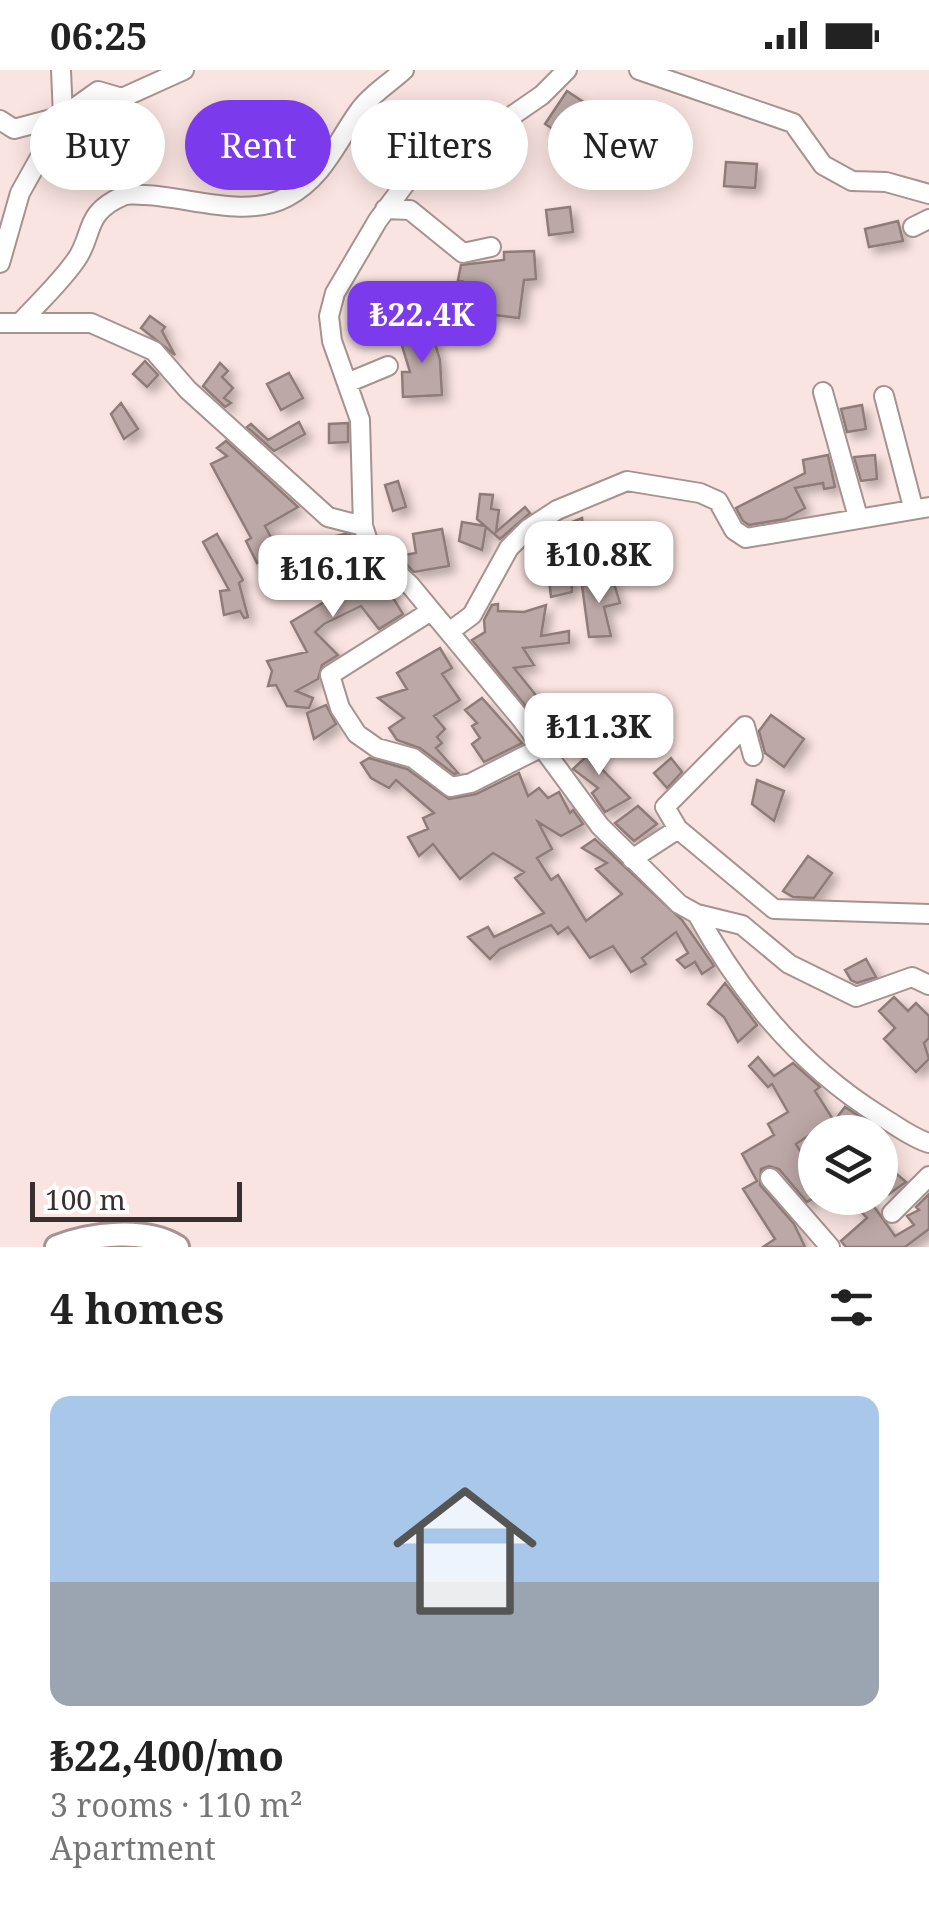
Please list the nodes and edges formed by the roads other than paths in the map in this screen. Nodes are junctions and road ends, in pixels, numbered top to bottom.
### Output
1 (61, 70) edge
2 (184, 70) edge
3 (404, 70) edge
4 (566, 70) edge
5 (639, 70) edge
6 (62, 100) edge
7 (86, 100) edge
8 (0, 120) edge
9 (30, 125) edge
10 (30, 176) edge
11 (929, 194) edge
12 (385, 209) junction
13 (492, 247) dead end
14 (0, 264) edge
15 (0, 323) edge
16 (20, 323) junction
17 (388, 366) dead end
18 (347, 383) junction
19 (822, 392) dead end
20 (884, 396) dead end
21 (921, 507) edge
22 (858, 517) junction
23 (363, 526) junction
24 (430, 611) junction
25 (449, 632) junction
26 (542, 747) junction
27 (753, 756) dead end
28 (678, 830) junction
29 (632, 859) junction
30 (774, 909) junction
31 (696, 914) junction
32 (929, 914) edge
33 (742, 925) junction
34 (929, 985) edge
35 (929, 1143) edge
36 (929, 1176) edge
37 (770, 1178) dead end
38 (898, 1207) edge
39 (57, 1247) edge
40 (177, 1247) edge
41 (830, 1247) edge

1 - 6 street
2 - 7 street
3 - 16 street
4 - 12 street
5 - 11 street
8 - 9 street
10 - 14 street
12 - 13 street
12 - 18 street
15 - 16 street
16 - 23 street
17 - 18 street
18 - 23 street
19 - 22 street
20 - 21 street
21 - 22 street
22 - 25 street
23 - 24 street
24 - 25 street
24 - 26 street
25 - 26 street
26 - 29 street
27 - 28 street
28 - 29 street
28 - 30 street
29 - 31 street
30 - 32 street
30 - 33 street
31 - 33 street
31 - 35 street
33 - 34 street
36 - 38 street
37 - 41 street
39 - 40 street

